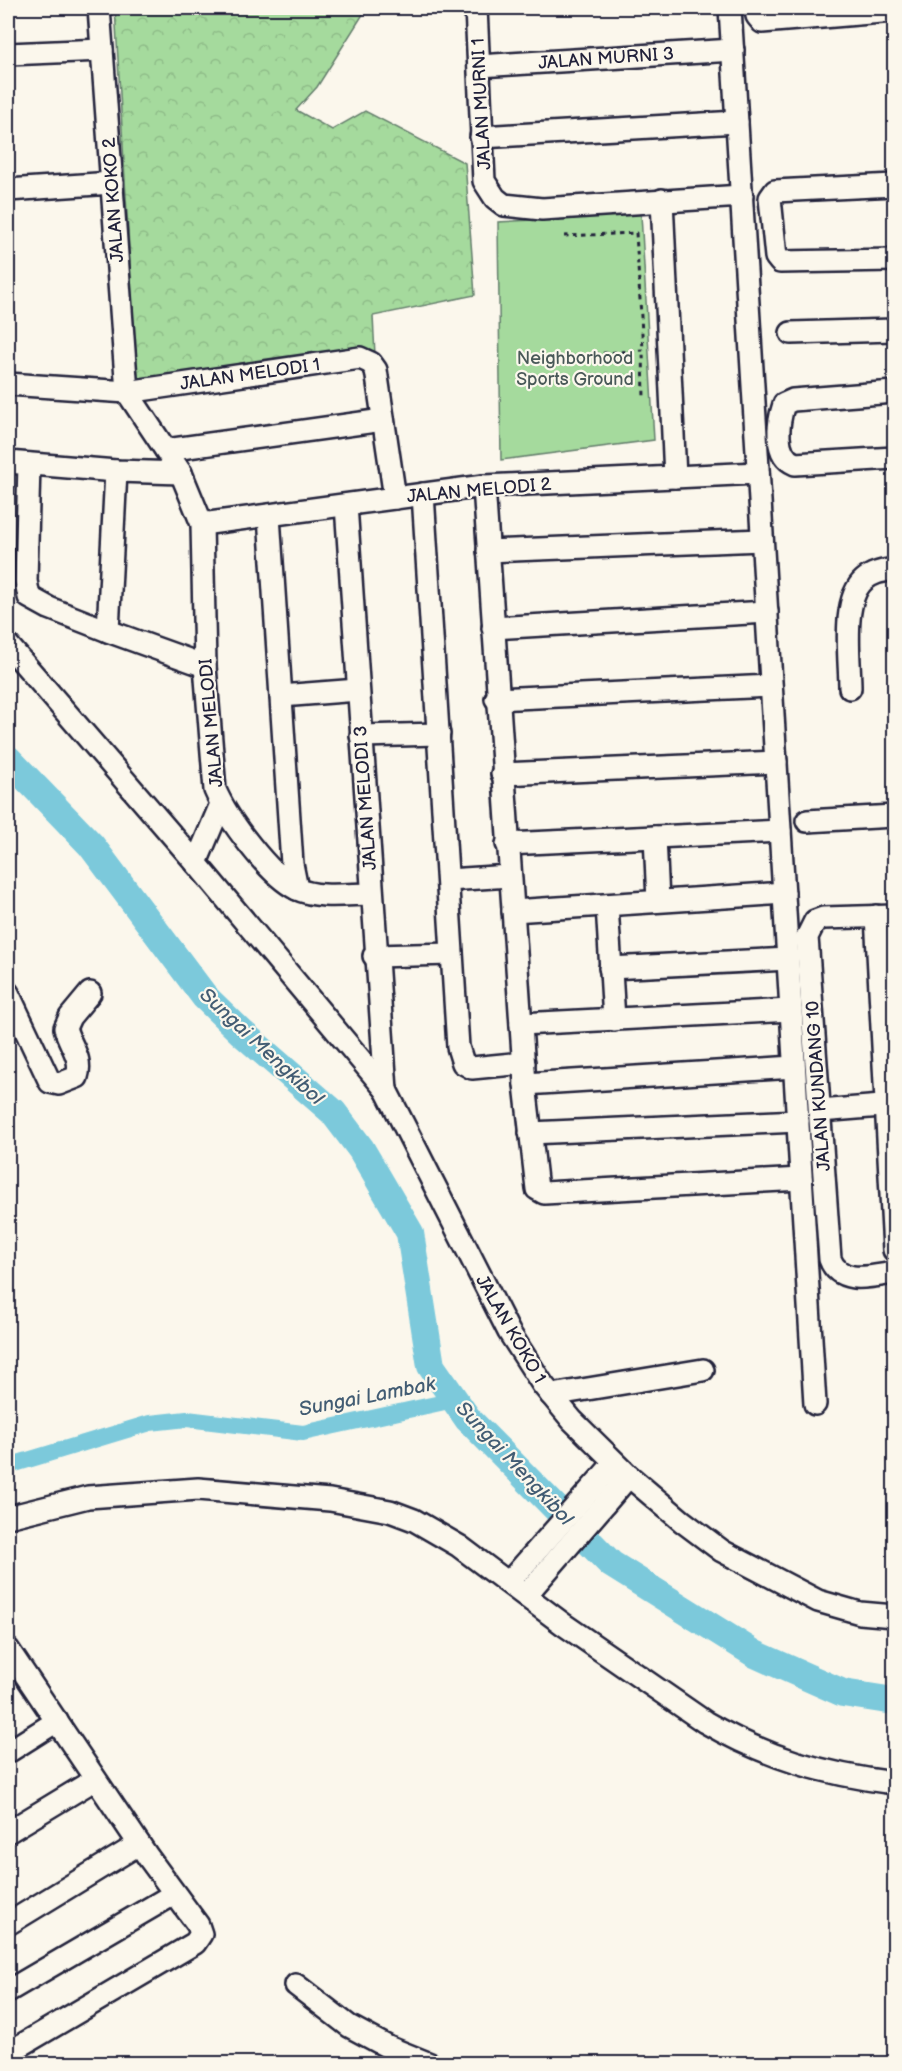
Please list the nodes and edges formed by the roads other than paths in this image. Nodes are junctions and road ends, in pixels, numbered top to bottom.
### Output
1 (99, 8) edge
2 (476, 8) edge
3 (730, 8) edge
4 (894, 10) edge
5 (759, 15) edge
6 (102, 50) junction
7 (733, 50) junction
8 (8, 54) edge
9 (479, 66) junction
10 (737, 122) junction
11 (481, 137) junction
12 (112, 183) junction
13 (894, 184) edge
14 (8, 190) edge
15 (742, 196) junction
16 (662, 200) junction
17 (894, 260) edge
18 (894, 330) edge
19 (791, 333) dead end
20 (8, 384) edge
21 (127, 392) junction
22 (894, 392) edge
23 (383, 420) junction
24 (166, 450) junction
25 (894, 458) edge
26 (8, 462) edge
27 (29, 464) junction
28 (116, 471) junction
29 (181, 473) junction
30 (758, 473) junction
31 (675, 477) junction
32 (484, 486) junction
33 (423, 494) junction
34 (395, 498) junction
35 (346, 505) junction
36 (269, 516) junction
37 (202, 524) junction
38 (762, 540) junction
39 (488, 551) junction
40 (894, 570) edge
41 (767, 612) junction
42 (493, 628) junction
43 (108, 631) junction
44 (8, 645) edge
45 (205, 666) junction
46 (771, 686) junction
47 (850, 688) dead end
48 (358, 690) junction
49 (281, 696) junction
50 (496, 699) junction
51 (439, 734) junction
52 (362, 736) junction
53 (776, 762) junction
54 (502, 774) junction
55 (221, 804) junction
56 (894, 816) edge
57 (807, 821) dead end
58 (780, 831) junction
59 (655, 837) junction
60 (507, 844) junction
61 (196, 863) junction
62 (510, 876) junction
63 (448, 880) junction
64 (297, 889) junction
65 (784, 892) junction
66 (371, 894) junction
67 (658, 901) junction
68 (607, 905) junction
69 (513, 911) junction
70 (885, 916) edge
71 (452, 954) junction
72 (374, 956) junction
73 (788, 959) junction
74 (610, 968) junction
75 (8, 993) edge
76 (90, 993) dead end
77 (791, 1010) junction
78 (614, 1020) junction
79 (521, 1024) junction
80 (794, 1067) junction
81 (524, 1073) junction
82 (386, 1090) junction
83 (891, 1105) edge
84 (819, 1111) junction
85 (798, 1121) junction
86 (530, 1133) junction
87 (801, 1179) junction
88 (894, 1250) edge
89 (894, 1273) edge
90 (703, 1370) dead end
91 (551, 1395) junction
92 (814, 1404) dead end
93 (621, 1469) junction
94 (597, 1498) junction
95 (8, 1517) edge
96 (509, 1582) junction
97 (526, 1595) junction
98 (894, 1616) edge
99 (8, 1649) edge
100 (57, 1722) junction
101 (8, 1752) edge
102 (94, 1780) junction
103 (894, 1783) edge
104 (8, 1832) edge
105 (139, 1844) junction
106 (174, 1894) junction
107 (8, 1924) edge
108 (296, 1985) dead end
109 (8, 1991) edge
110 (8, 2053) edge
111 (430, 2064) edge

1 - 6 street, JALAN KOKO 2
2 - 9 street, JALAN MURNI 1
3 - 7 street
4 - 5 street
6 - 8 street
6 - 12 street, JALAN KOKO 2
7 - 9 street, JALAN MURNI 3
7 - 10 street
9 - 11 street, JALAN MURNI 1
10 - 11 street
10 - 15 street
11 - 16 street, JALAN MURNI 1
12 - 14 street
12 - 21 street, JALAN KOKO 2
13 - 17 street
15 - 16 street
15 - 30 street
16 - 31 street
18 - 19 street
20 - 21 street, JALAN MELODI 1
21 - 23 street, JALAN MELODI 1
21 - 24 street
22 - 25 street
23 - 24 street
23 - 34 street
24 - 29 street
26 - 27 street
27 - 28 street
27 - 43 street
28 - 29 street
28 - 43 street
29 - 37 street
30 - 31 street, JALAN MELODI 2
30 - 38 street
31 - 32 street, JALAN MELODI 2
32 - 33 street, JALAN MELODI 2
32 - 39 street
33 - 34 street, JALAN MELODI 2
33 - 51 street
34 - 35 street, JALAN MELODI 2
35 - 36 street, JALAN MELODI 2
35 - 48 street, JALAN MELODI 3
36 - 37 street, JALAN MELODI 2
36 - 49 street
37 - 45 street, JALAN MELODI
38 - 39 street
38 - 41 street
39 - 42 street
40 - 47 street
41 - 42 street
41 - 46 street
42 - 50 street
43 - 45 street
44 - 61 street
45 - 55 street, JALAN MELODI
46 - 50 street
46 - 53 street
48 - 49 street
48 - 52 street, JALAN MELODI 3
49 - 64 street
50 - 54 street
51 - 52 street
51 - 63 street
52 - 66 street, JALAN MELODI 3
53 - 54 street
53 - 58 street
54 - 60 street
55 - 61 street
55 - 64 street, JALAN MELODI
56 - 57 street
58 - 59 street
58 - 65 street
59 - 60 street
59 - 67 street
60 - 62 street
61 - 82 street
62 - 63 street
62 - 69 street
63 - 71 street
64 - 66 street, JALAN MELODI
65 - 67 street
65 - 73 street
66 - 72 street, JALAN MELODI 3
67 - 68 street
68 - 69 street
68 - 74 street
69 - 79 street
70 - 83 street
70 - 84 street, JALAN KUNDANG 10
71 - 72 street
71 - 81 street
72 - 82 street, JALAN MELODI 3
73 - 74 street
73 - 77 street
74 - 78 street
75 - 76 street
77 - 78 street
77 - 80 street
78 - 79 street
79 - 81 street
80 - 81 street
80 - 85 street
81 - 86 street
82 - 91 street, JALAN KOKO 1
83 - 84 street
83 - 88 street
84 - 89 street, JALAN KUNDANG 10
85 - 86 street
85 - 87 street
86 - 87 street
87 - 92 street
90 - 91 street
91 - 93 street, JALAN KOKO 1
93 - 94 street
93 - 98 street, JALAN KOKO 1
94 - 96 street
94 - 97 street
95 - 96 street
96 - 97 street
97 - 103 street
99 - 100 street
100 - 101 street
100 - 102 street
102 - 104 street
102 - 105 street
105 - 106 street
105 - 107 street
106 - 109 street
106 - 110 street
108 - 111 street

